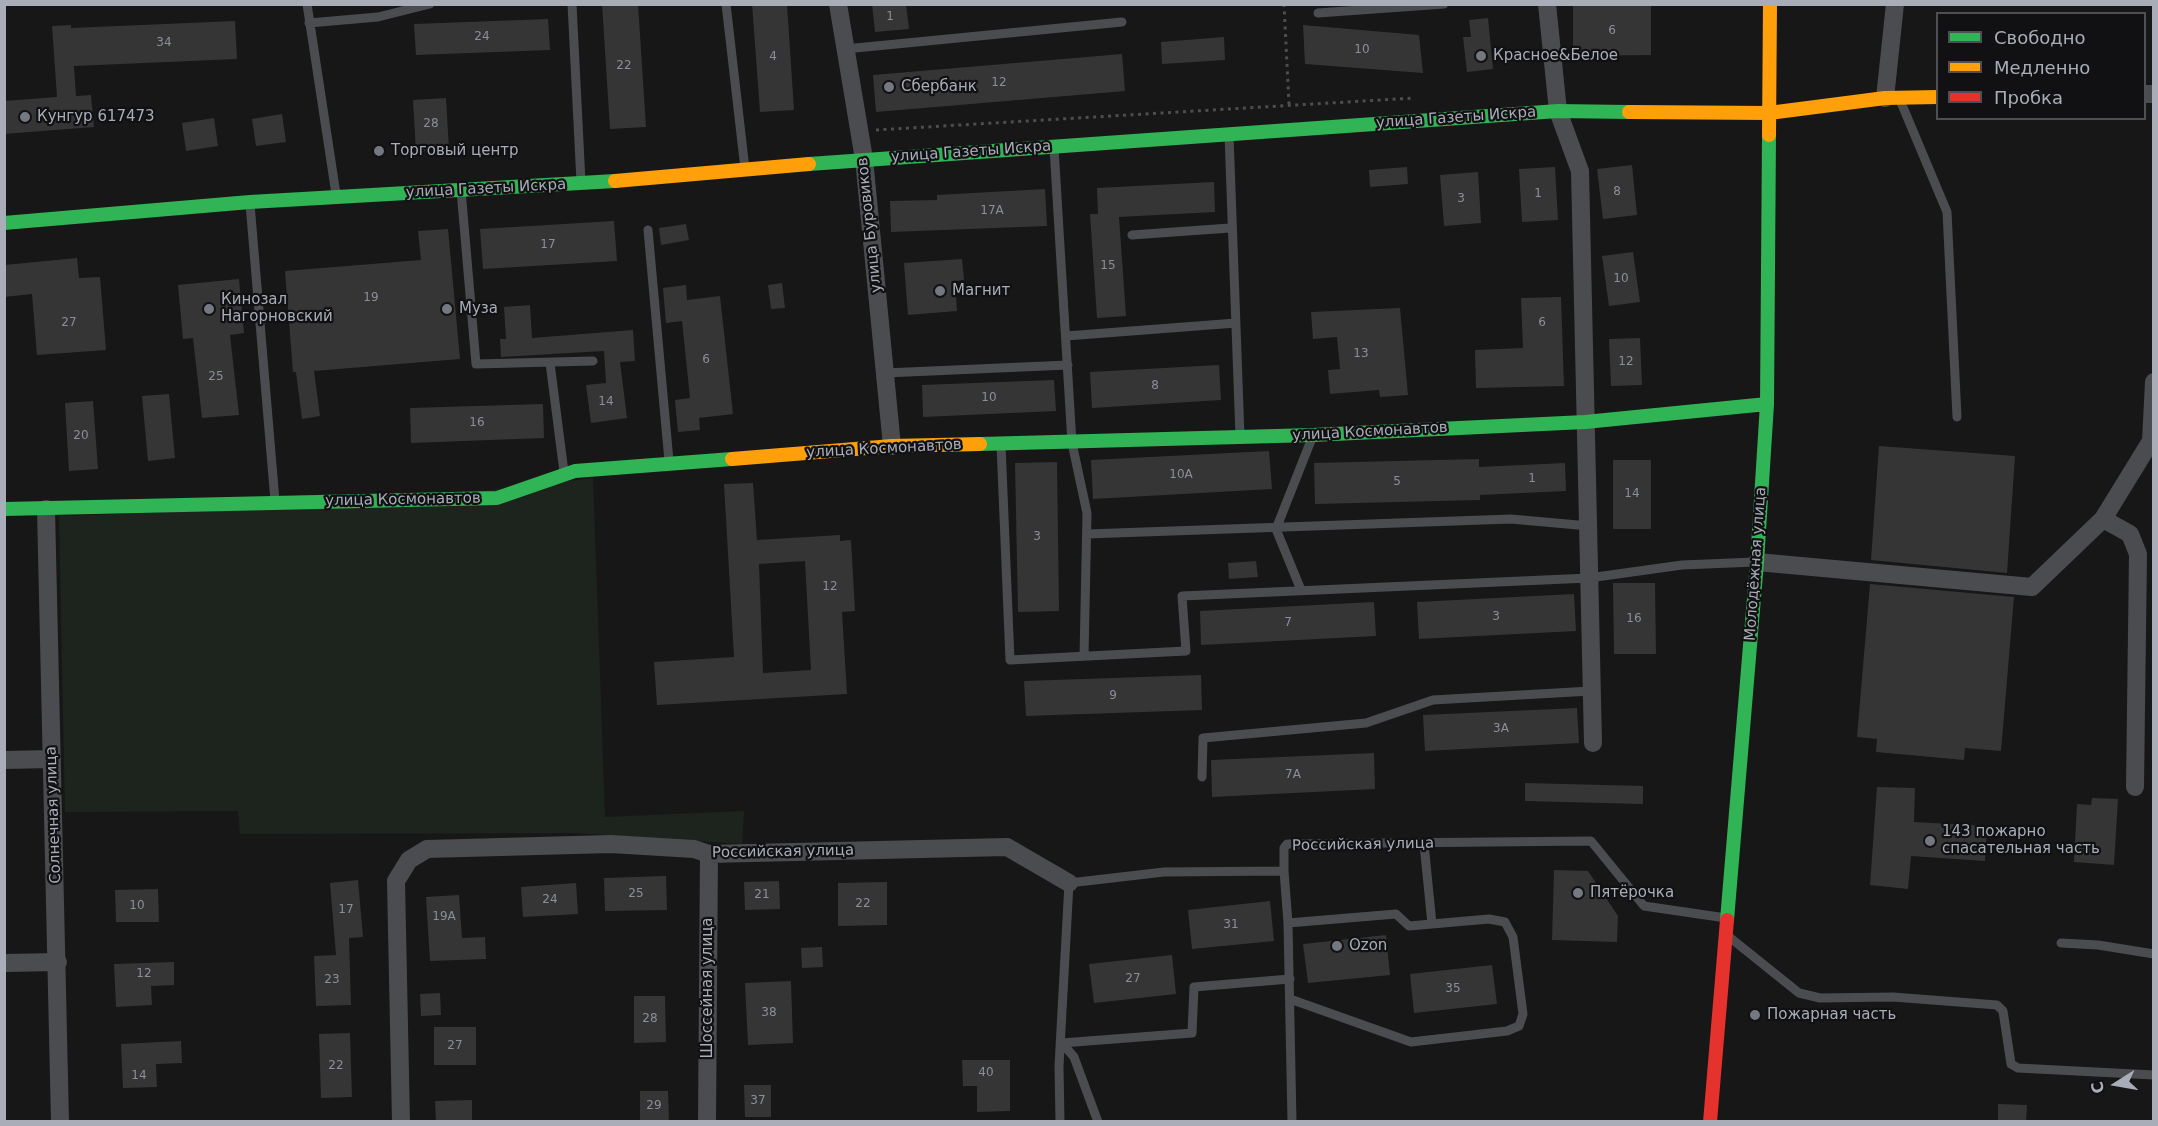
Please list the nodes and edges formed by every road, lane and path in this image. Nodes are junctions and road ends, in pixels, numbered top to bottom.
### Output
1 (307, 4) edge
2 (430, 4) edge
3 (572, 4) edge
4 (726, 4) edge
5 (838, 4) edge
6 (1284, 4) edge
7 (1444, 4) edge
8 (1547, 4) edge
9 (1770, 4) edge
10 (1895, 4) edge
11 (1318, 13) dead end
12 (1122, 22) dead end
13 (309, 23) junction
14 (845, 49) junction
15 (1425, 97) dead end
16 (1936, 97) edge
17 (1892, 98) junction
18 (1289, 104) junction
19 (1558, 111) junction
20 (1769, 113) junction
21 (859, 131) junction
22 (1229, 134) junction
23 (1054, 146) junction
24 (864, 159) junction
25 (745, 171) junction
26 (581, 184) junction
27 (461, 189) junction
28 (336, 197) junction
29 (250, 202) junction
30 (4, 223) edge
31 (1230, 228) junction
32 (648, 230) dead end
33 (1132, 235) dead end
34 (1236, 323) junction
35 (1066, 336) junction
36 (593, 362) dead end
37 (550, 363) junction
38 (1068, 365) junction
39 (885, 373) junction
40 (2154, 382) edge
41 (1767, 404) junction
42 (1957, 417) dead end
43 (1585, 422) junction
44 (1313, 435) junction
45 (1240, 438) junction
46 (1072, 443) junction
47 (1001, 444) junction
48 (892, 446) junction
49 (669, 464) junction
50 (564, 475) junction
51 (275, 504) junction
52 (4, 509) edge
53 (46, 509) junction
54 (2103, 519) junction
55 (1589, 526) junction
56 (1276, 529) junction
57 (1087, 534) junction
58 (1757, 562) junction
59 (1589, 578) junction
60 (1301, 590) junction
61 (1084, 656) junction
62 (1591, 692) junction
63 (1593, 743) dead end
64 (52, 759) junction
65 (4, 760) edge
66 (1202, 777) dead end
67 (2135, 787) dead end
68 (1424, 843) junction
69 (709, 854) junction
70 (1284, 871) junction
71 (1069, 883) junction
72 (1729, 918) junction
73 (1288, 923) junction
74 (1432, 924) junction
75 (1727, 935) junction
76 (2061, 943) dead end
77 (2154, 954) edge
78 (58, 962) junction
79 (4, 963) edge
80 (1290, 979) junction
81 (1290, 999) junction
82 (1062, 1043) junction
83 (2154, 1075) edge
84 (60, 1122) edge
85 (401, 1122) edge
86 (706, 1122) edge
87 (1060, 1122) edge
88 (1098, 1122) edge
89 (1292, 1122) edge
90 (1710, 1122) edge

1 - 13 lane
2 - 13 lane
3 - 26 lane
4 - 25 lane
5 - 14 street, улица Буровиков
6 - 18 path
7 - 11 lane
8 - 19 street
9 - 20 street, Молодёжная улица
10 - 17 street
12 - 14 lane
13 - 28 lane
14 - 21 street, улица Буровиков
15 - 18 path
16 - 17 street, улица Газеты Искра
17 - 20 street, улица Газеты Искра
17 - 42 lane
18 - 21 path
19 - 20 street, улица Газеты Искра
19 - 22 street, улица Газеты Искра
19 - 43 street
20 - 41 street, Молодёжная улица
21 - 24 street, улица Буровиков
22 - 23 street, улица Газеты Искра
22 - 31 lane
23 - 24 street, улица Газеты Искра
23 - 35 lane
24 - 25 street, улица Газеты Искра
24 - 39 street, улица Буровиков
25 - 26 street, улица Газеты Искра
26 - 27 street, улица Газеты Искра
27 - 28 street, улица Газеты Искра
27 - 37 lane
28 - 29 street, улица Газеты Искра
29 - 30 street, улица Газеты Искра
29 - 51 lane
31 - 33 lane
31 - 34 lane
32 - 49 lane
34 - 35 lane
34 - 45 lane
35 - 38 lane
36 - 37 lane
37 - 50 lane
38 - 39 lane
38 - 46 lane
39 - 48 street, улица Буровиков
40 - 54 street
41 - 43 street, улица Космонавтов
41 - 58 street, Молодёжная улица
43 - 44 street, улица Космонавтов
43 - 55 street
44 - 45 street, улица Космонавтов
44 - 56 lane
45 - 46 street, улица Космонавтов
46 - 47 street, улица Космонавтов
46 - 57 lane
47 - 48 street, улица Космонавтов
47 - 61 lane
48 - 49 street, улица Космонавтов
49 - 50 street, улица Космонавтов
50 - 51 street, улица Космонавтов
51 - 53 street, улица Космонавтов
52 - 53 street, улица Космонавтов
53 - 64 street, Солнечная улица
54 - 58 street
54 - 67 street
55 - 56 lane
55 - 59 street
56 - 57 lane
56 - 60 lane
57 - 61 lane
58 - 59 lane
58 - 72 street, Молодёжная улица
59 - 60 lane
59 - 62 street
60 - 61 lane
62 - 63 street
62 - 66 lane
64 - 65 street
64 - 78 street, Солнечная улица
68 - 70 lane, Российская улица
68 - 72 lane, Российская улица
68 - 74 lane
69 - 71 street, Российская улица
69 - 85 street, Российская улица
69 - 86 street, Шоссейная улица
70 - 71 lane
70 - 73 lane, Российская улица
71 - 82 lane
72 - 75 street, Молодёжная улица
73 - 74 lane
73 - 80 lane, Российская улица
74 - 81 lane
75 - 83 lane
75 - 90 street, Молодёжная улица
76 - 77 lane
78 - 79 street
78 - 84 street, Солнечная улица
80 - 81 lane, Российская улица
80 - 82 lane
81 - 89 lane, Российская улица
82 - 87 lane
82 - 88 lane

